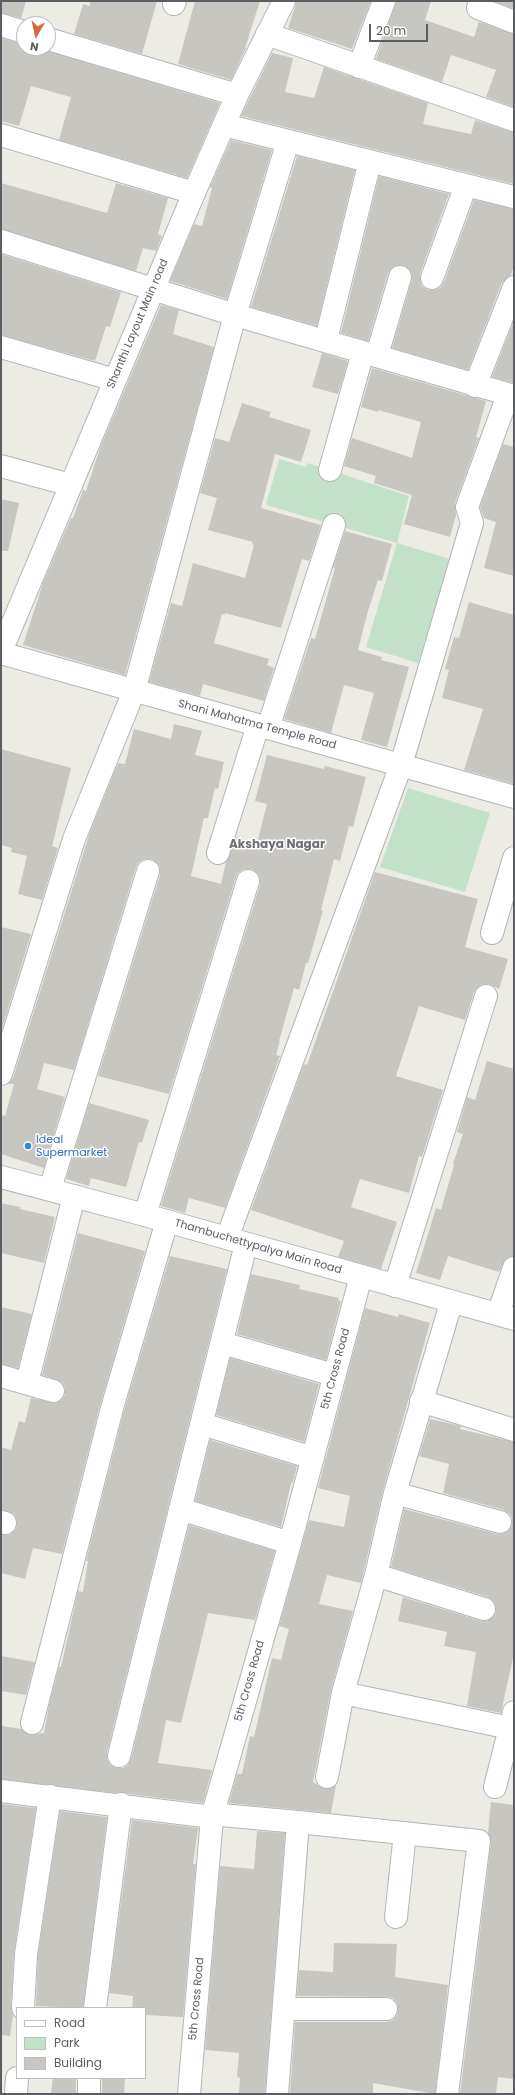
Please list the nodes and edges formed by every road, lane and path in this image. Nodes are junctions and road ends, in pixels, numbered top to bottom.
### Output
1 (284, 1) edge
2 (384, 1) edge
3 (480, 1) edge
4 (514, 22) edge
5 (1, 25) edge
6 (16, 30) edge
7 (267, 34) junction
8 (56, 41) edge
9 (359, 67) junction
10 (237, 95) junction
11 (514, 120) edge
12 (224, 125) junction
13 (1, 135) edge
14 (288, 141) junction
15 (370, 161) junction
16 (466, 185) junction
17 (194, 193) junction
18 (514, 197) edge
19 (1, 241) edge
20 (400, 277) dead end
21 (432, 278) dead end
22 (514, 287) edge
23 (152, 288) junction
24 (235, 315) junction
25 (326, 340) junction
26 (1, 347) edge
27 (370, 353) junction
28 (115, 380) junction
29 (475, 386) junction
30 (511, 395) edge
31 (1, 466) edge
32 (330, 470) dead end
33 (71, 485) junction
34 (334, 525) dead end
35 (1, 652) edge
36 (134, 691) junction
37 (263, 726) junction
38 (401, 765) junction
39 (514, 797) edge
40 (218, 853) dead end
41 (514, 858) edge
42 (148, 871) dead end
43 (248, 881) dead end
44 (492, 933) dead end
45 (486, 996) dead end
46 (1, 1074) edge
47 (1, 1177) edge
48 (50, 1189) junction
49 (74, 1196) junction
50 (145, 1215) junction
51 (167, 1222) junction
52 (237, 1241) junction
53 (514, 1268) edge
54 (361, 1276) junction
55 (395, 1286) junction
56 (452, 1303) junction
57 (506, 1317) edge
58 (222, 1343) junction
59 (334, 1375) junction
60 (1, 1376) edge
61 (26, 1383) junction
62 (53, 1391) dead end
63 (421, 1401) junction
64 (202, 1424) junction
65 (514, 1430) edge
66 (313, 1458) junction
67 (395, 1493) junction
68 (180, 1509) junction
69 (500, 1522) dead end
70 (290, 1543) junction
71 (376, 1575) junction
72 (484, 1608) dead end
73 (343, 1693) junction
74 (512, 1720) edge
75 (32, 1723) dead end
76 (119, 1756) dead end
77 (326, 1777) dead end
78 (495, 1787) dead end
79 (1, 1791) edge
80 (50, 1796) junction
81 (122, 1804) junction
82 (212, 1816) junction
83 (298, 1822) junction
84 (404, 1833) junction
85 (396, 1917) dead end
86 (22, 2007) edge
87 (95, 2007) edge
88 (284, 2009) junction
89 (386, 2009) dead end
90 (17, 2079) edge
91 (89, 2079) edge
92 (16, 2094) edge
93 (88, 2094) edge
94 (189, 2094) edge
95 (277, 2094) edge
96 (447, 2094) edge

1 - 7 street, Shanthi Layout Main road
2 - 9 street
3 - 4 street
5 - 6 street
7 - 9 street
7 - 10 street, Shanthi Layout Main road
8 - 10 street
9 - 11 street
10 - 12 street, Shanthi Layout Main road
12 - 14 street
12 - 17 street, Shanthi Layout Main road
13 - 17 street
14 - 15 street
14 - 24 street
15 - 16 street
15 - 25 street
16 - 18 street
16 - 21 street
17 - 23 street, Shanthi Layout Main road
19 - 23 street
20 - 27 street
22 - 29 street
23 - 24 street
23 - 28 street, Shanthi Layout Main road
24 - 25 street
24 - 36 street
25 - 27 street
26 - 28 street
27 - 29 street
27 - 32 street
28 - 33 street, Shanthi Layout Main road
29 - 30 street
30 - 38 street
31 - 33 street
33 - 35 street, Shanthi Layout Main road
34 - 37 street
35 - 36 street, Shani Mahatma Temple Road
36 - 37 street, Shani Mahatma Temple Road
36 - 46 street
37 - 38 street, Shani Mahatma Temple Road
37 - 40 street
38 - 39 street, Shani Mahatma Temple Road
38 - 52 street
41 - 44 street
42 - 48 street
43 - 50 street
45 - 55 street
47 - 48 street, Thambuchettypalya Main Road
48 - 49 street, Thambuchettypalya Main Road
49 - 50 street, Thambuchettypalya Main Road
49 - 61 street
50 - 51 street, Thambuchettypalya Main Road
51 - 52 street, Thambuchettypalya Main Road
51 - 75 street
52 - 54 street, Thambuchettypalya Main Road
52 - 58 street
53 - 57 street
54 - 55 street, Thambuchettypalya Main Road
54 - 59 street, 5th Cross Road
55 - 56 street, Thambuchettypalya Main Road
56 - 57 street, Thambuchettypalya Main Road
56 - 63 street
58 - 59 street
58 - 64 street
59 - 66 street, 5th Cross Road
60 - 61 street
61 - 62 street
63 - 65 street
63 - 67 street
64 - 66 street
64 - 68 street
66 - 70 street, 5th Cross Road
67 - 69 street
67 - 71 street
68 - 70 street
68 - 76 street
70 - 82 street, 5th Cross Road
71 - 72 street
71 - 73 street
73 - 74 street
73 - 77 street
74 - 78 street
79 - 80 street
80 - 81 street
80 - 86 street
81 - 82 street
81 - 87 street
82 - 83 street
82 - 94 street, 5th Cross Road
83 - 84 street
83 - 88 street
84 - 85 street
84 - 96 street
88 - 89 street
88 - 95 street
90 - 92 street
91 - 93 street

